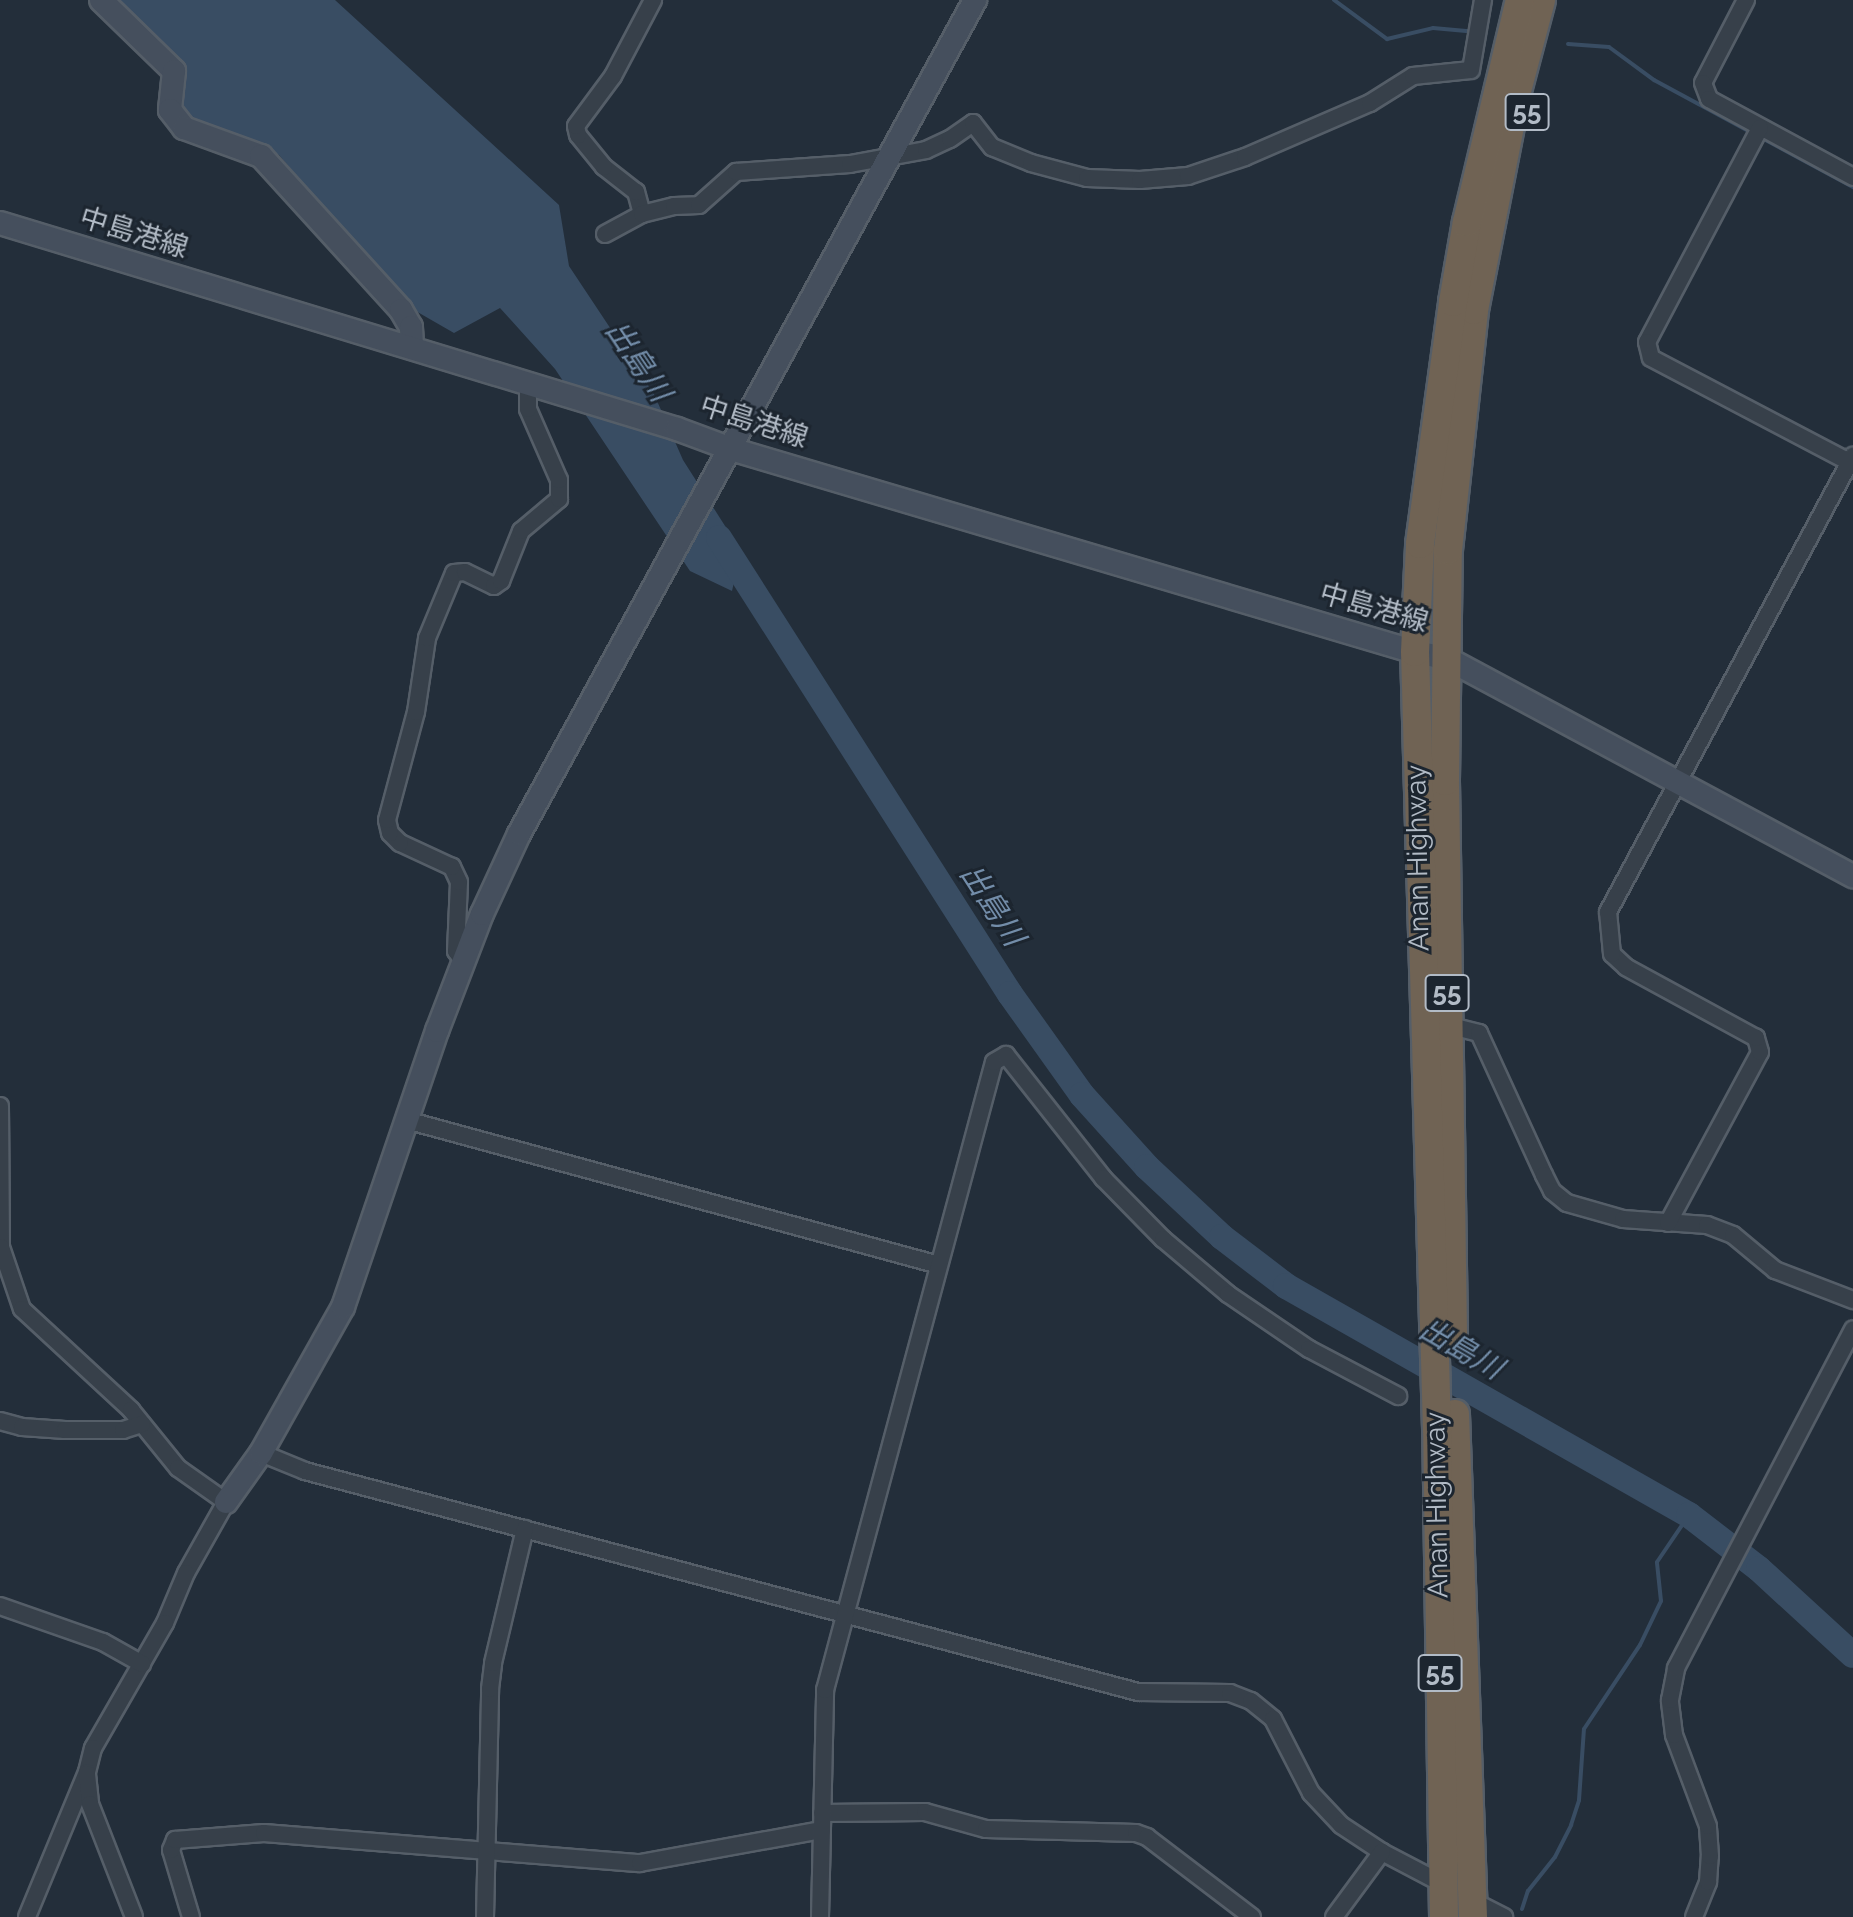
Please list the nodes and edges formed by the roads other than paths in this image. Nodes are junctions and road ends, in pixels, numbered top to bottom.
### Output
1 (101, 0) edge
2 (653, 0) edge
3 (975, 0) edge
4 (1483, 0) edge
5 (1562, 0) edge
6 (1746, 0) edge
7 (1522, 10) edge
8 (1758, 132) junction
9 (891, 155) junction
10 (1853, 177) edge
11 (642, 214) junction
12 (0, 223) edge
13 (1480, 223) junction
14 (605, 234) dead end
15 (412, 348) junction
16 (528, 384) junction
17 (731, 449) junction
18 (1852, 461) edge
19 (1415, 652) junction
20 (1446, 658) junction
21 (1679, 782) junction
22 (1853, 876) edge
23 (463, 961) junction
24 (1447, 1025) junction
25 (0, 1106) edge
26 (406, 1120) junction
27 (1668, 1223) junction
28 (939, 1265) junction
29 (1853, 1300) edge
30 (1443, 1324) junction
31 (1853, 1329) edge
32 (1398, 1396) dead end
33 (0, 1421) edge
34 (142, 1424) junction
35 (1446, 1435) junction
36 (261, 1453) junction
37 (226, 1502) junction
38 (525, 1529) junction
39 (0, 1606) edge
40 (848, 1614) junction
41 (142, 1664) junction
42 (87, 1772) junction
43 (822, 1821) junction
44 (487, 1850) junction
45 (1382, 1852) junction
46 (1442, 1883) junction
47 (1473, 1910) edge
48 (27, 1917) edge
49 (134, 1917) edge
50 (191, 1917) edge
51 (485, 1917) edge
52 (820, 1917) edge
53 (1252, 1917) edge
54 (1334, 1917) edge
55 (1444, 1917) edge
56 (1504, 1917) edge
57 (1694, 1917) edge

1 - 15 street
2 - 11 street
3 - 9 street
4 - 9 street
5 - 13 highway, 55
6 - 8 street
7 - 13 highway, Anan Highway / 55
7 - 13 highway, 55
8 - 10 street
8 - 18 street
9 - 11 street
9 - 17 street
11 - 14 street
12 - 15 street, 中島港線
13 - 19 highway, Anan Highway / 55
13 - 20 highway, Anan Highway / 55
15 - 16 street, 中島港線
16 - 17 street, 中島港線
16 - 23 street
17 - 19 street, 中島港線
17 - 23 street
18 - 21 street
19 - 20 street, 中島港線
19 - 30 highway, Anan Highway / 55
20 - 21 street, 中島港線
20 - 24 highway, Anan Highway / 55
21 - 22 street, 中島港線
21 - 27 street
23 - 26 street
24 - 27 street
24 - 30 highway, Anan Highway / 55
25 - 34 street
26 - 28 street
26 - 36 street
27 - 29 street
28 - 32 street
28 - 40 street
30 - 35 highway, Anan Highway / 55
31 - 57 street
33 - 34 street
34 - 37 street
35 - 46 highway, Anan Highway / 55
35 - 47 highway, Anan Highway / 55
36 - 37 street
36 - 38 street
37 - 41 street
38 - 40 street
38 - 44 street
39 - 41 street
40 - 43 street
40 - 45 street
41 - 42 street
42 - 48 street
42 - 49 street
43 - 44 street
43 - 52 street
43 - 53 street
44 - 50 street
44 - 51 street
45 - 46 street
45 - 54 street
46 - 47 street
46 - 55 highway, Anan Highway / 55
47 - 56 street

